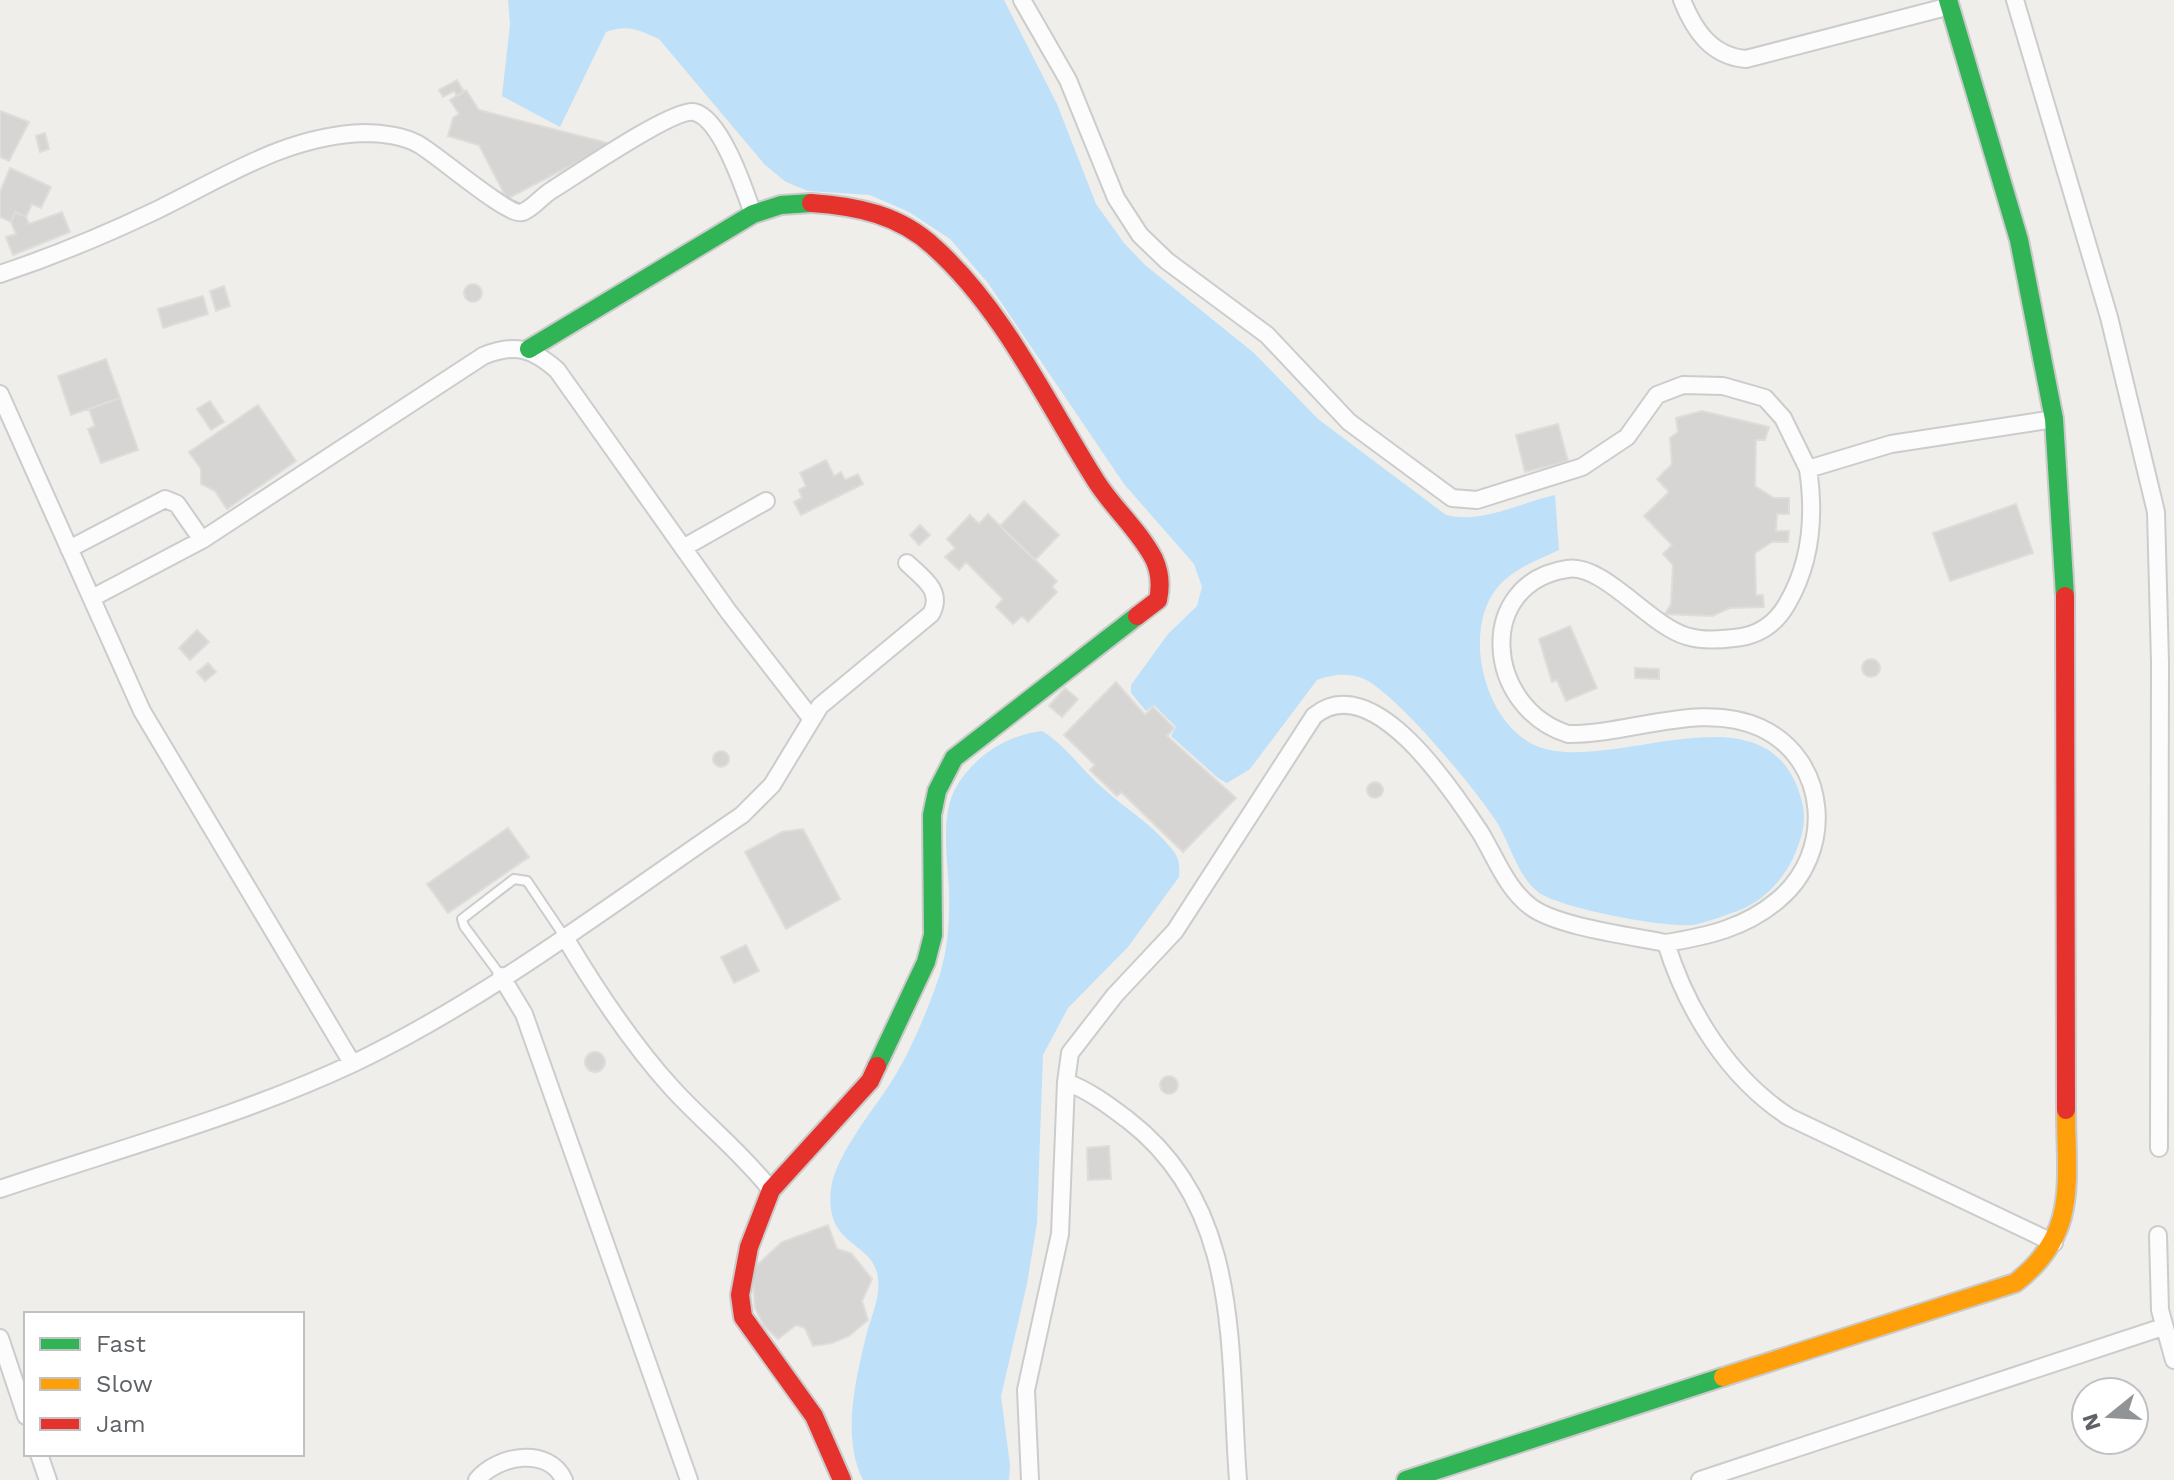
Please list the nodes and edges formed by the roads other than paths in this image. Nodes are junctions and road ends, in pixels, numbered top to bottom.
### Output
1 (1022, 0) edge
2 (1682, 0) edge
3 (2015, 0) edge
4 (1949, 3) edge
5 (753, 214) junction
6 (0, 274) edge
7 (529, 349) junction
8 (0, 394) edge
9 (2054, 419) junction
10 (1808, 469) junction
11 (766, 501) dead end
12 (202, 540) junction
13 (683, 548) junction
14 (69, 549) junction
15 (907, 563) dead end
16 (92, 598) junction
17 (811, 718) junction
18 (564, 936) junction
19 (1666, 943) junction
20 (501, 976) junction
21 (352, 1063) junction
22 (1066, 1082) junction
23 (2159, 1148) dead end
24 (0, 1189) edge
25 (771, 1190) junction
26 (2158, 1235) dead end
27 (2054, 1243) junction
28 (2174, 1272) edge
29 (2157, 1275) junction
30 (2163, 1327) junction
31 (0, 1338) edge
32 (2174, 1360) edge
33 (24, 1410) edge
34 (40, 1456) edge
35 (48, 1480) edge
36 (477, 1480) edge
37 (564, 1480) edge
38 (689, 1480) edge
39 (842, 1480) edge
40 (1030, 1480) edge
41 (1238, 1480) edge
42 (1406, 1480) edge
43 (1700, 1480) edge

1 - 10 street
2 - 4 street
3 - 23 street
4 - 9 street
5 - 6 street
5 - 7 street
5 - 25 street
7 - 12 street
7 - 13 street
8 - 14 street
9 - 10 street
9 - 27 street
10 - 19 street
11 - 13 street
12 - 14 street
12 - 16 street
13 - 17 street
14 - 16 street
15 - 17 street
16 - 21 street
17 - 18 street
18 - 20 street
18 - 20 lane
18 - 25 street
19 - 22 street
19 - 27 street
20 - 21 street
20 - 38 street
21 - 24 street
22 - 40 street
22 - 41 street
25 - 39 street
26 - 29 street
27 - 42 street
28 - 29 street
29 - 30 street
30 - 32 street
30 - 43 street
31 - 33 street
34 - 35 street
36 - 37 street

